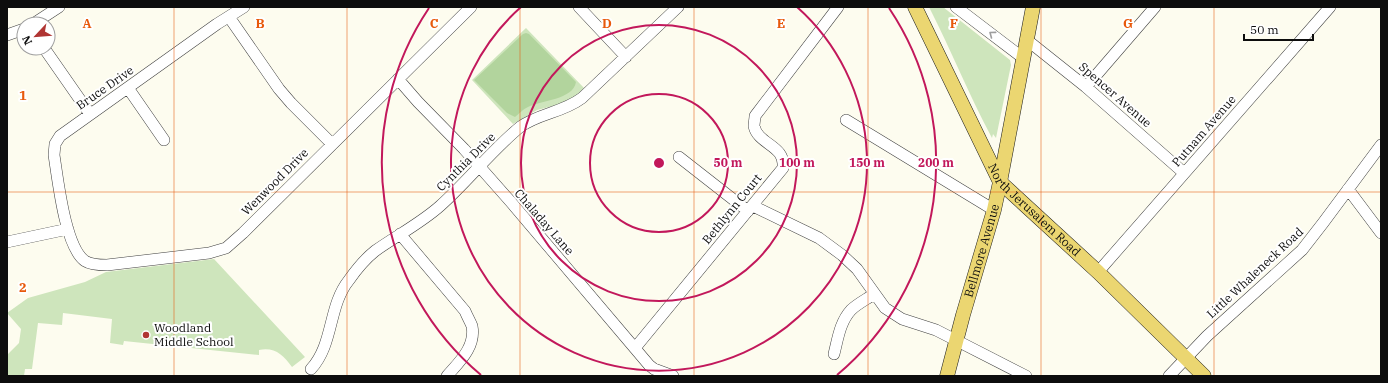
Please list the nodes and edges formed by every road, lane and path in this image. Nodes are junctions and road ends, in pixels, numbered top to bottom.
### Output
1 (59, 7) edge
2 (244, 7) edge
3 (471, 7) edge
4 (579, 7) edge
5 (678, 7) edge
6 (838, 7) edge
7 (915, 7) edge
8 (956, 7) edge
9 (1033, 7) edge
10 (1155, 7) edge
11 (1330, 7) edge
12 (45, 16) edge
13 (229, 17) junction
14 (1027, 40) junction
15 (50, 56) edge
16 (626, 57) junction
17 (1023, 58) junction
18 (398, 79) junction
19 (1086, 87) junction
20 (128, 88) junction
21 (90, 114) junction
22 (846, 120) dead end
23 (164, 140) dead end
24 (332, 144) junction
25 (1381, 145) edge
26 (679, 157) dead end
27 (480, 167) junction
28 (1184, 173) junction
29 (1000, 182) junction
30 (1348, 189) junction
31 (750, 208) junction
32 (994, 210) junction
33 (68, 229) junction
34 (1381, 233) edge
35 (400, 234) junction
36 (7, 241) edge
37 (1098, 272) junction
38 (874, 294) junction
39 (956, 341) junction
40 (636, 348) junction
41 (834, 354) dead end
42 (1186, 358) junction
43 (311, 369) dead end
44 (447, 376) edge
45 (673, 376) edge
46 (947, 376) edge
47 (1026, 376) edge
48 (1169, 376) edge
49 (1204, 376) edge

1 - 12 street
2 - 13 street, Bruce Drive
3 - 18 street, Wenwood Drive
4 - 16 street
5 - 16 street, Cynthia Drive
6 - 31 street, Bethlynn Court
7 - 29 main road, North Jerusalem Road
17 -> 8 street
9 - 14 main road, Bellmore Avenue
10 - 19 street
11 - 28 street, Putnam Avenue
13 - 20 street, Bruce Drive
13 - 24 street
14 - 17 main road, Bellmore Avenue
14 - 19 street, Spencer Avenue
15 - 21 street
16 - 27 street, Cynthia Drive
17 - 29 main road, Bellmore Avenue
18 - 24 street, Wenwood Drive
18 - 27 street, Chaladay Lane
19 - 28 street, Spencer Avenue
20 - 21 street, Bruce Drive
20 - 23 street
21 - 33 street, Bruce Drive
22 - 32 street
24 - 33 street, Wenwood Drive
25 - 30 street, Little Whaleneck Road
26 - 31 street
27 - 35 street, Cynthia Drive
27 - 40 street, Chaladay Lane
28 - 37 street, Putnam Avenue
29 - 32 main road, Bellmore Avenue
29 - 37 main road, North Jerusalem Road
30 - 34 street
30 - 42 street, Little Whaleneck Road
31 - 38 street
31 - 40 street, Bethlynn Court
32 - 39 main road, Bellmore Avenue
33 - 36 street
35 - 43 street, Cynthia Drive
35 - 44 street
37 - 42 main road, North Jerusalem Road
38 - 39 street
38 - 41 street
39 - 46 main road, Bellmore Avenue
39 - 47 street
40 - 45 street, Chaladay Lane
42 - 48 street, Little Whaleneck Road
42 - 49 main road, North Jerusalem Road

